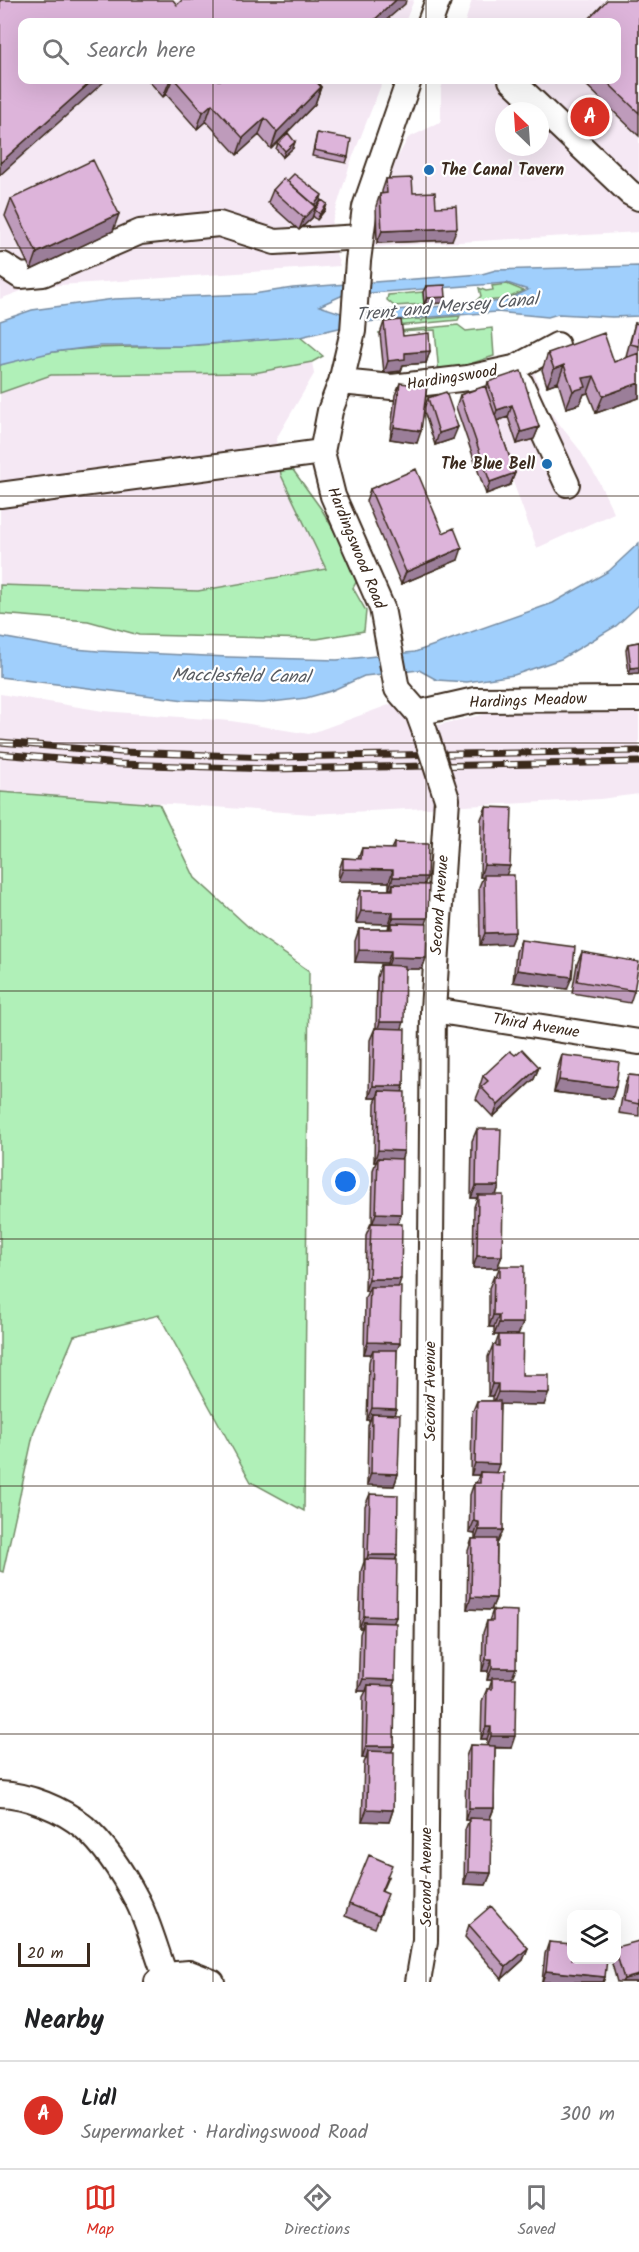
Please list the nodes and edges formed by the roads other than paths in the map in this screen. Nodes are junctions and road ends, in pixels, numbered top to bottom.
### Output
1 (438, 0) edge
2 (431, 18) edge
3 (408, 84) edge
4 (515, 84) edge
5 (639, 198) edge
6 (361, 237) junction
7 (3, 265) dead end
8 (557, 345) dead end
9 (514, 368) junction
10 (341, 382) junction
11 (322, 452) junction
12 (567, 484) dead end
13 (0, 495) edge
14 (639, 699) edge
15 (421, 722) junction
16 (447, 799) joint
17 (433, 1010) junction
18 (639, 1042) edge
19 (0, 1794) edge
20 (161, 1978) edge
21 (212, 1982) edge
22 (418, 1982) edge

1 - 2 street
3 - 6 street, Hardingswood Road
4 - 5 street
6 - 7 street
6 - 10 street, Hardingswood Road
8 - 9 street, Hardingswood
9 - 10 street, Hardingswood
9 - 12 street
10 - 11 street, Hardingswood Road
11 - 13 street
11 - 15 street, Hardingswood Road
14 - 15 street, Hardings Meadow
15 - 16 street, Hardingswood Road, bridge
16 - 17 street, Second Avenue
17 - 18 street, Third Avenue
17 - 22 street, Second Avenue
19 - 20 street
20 - 21 street

